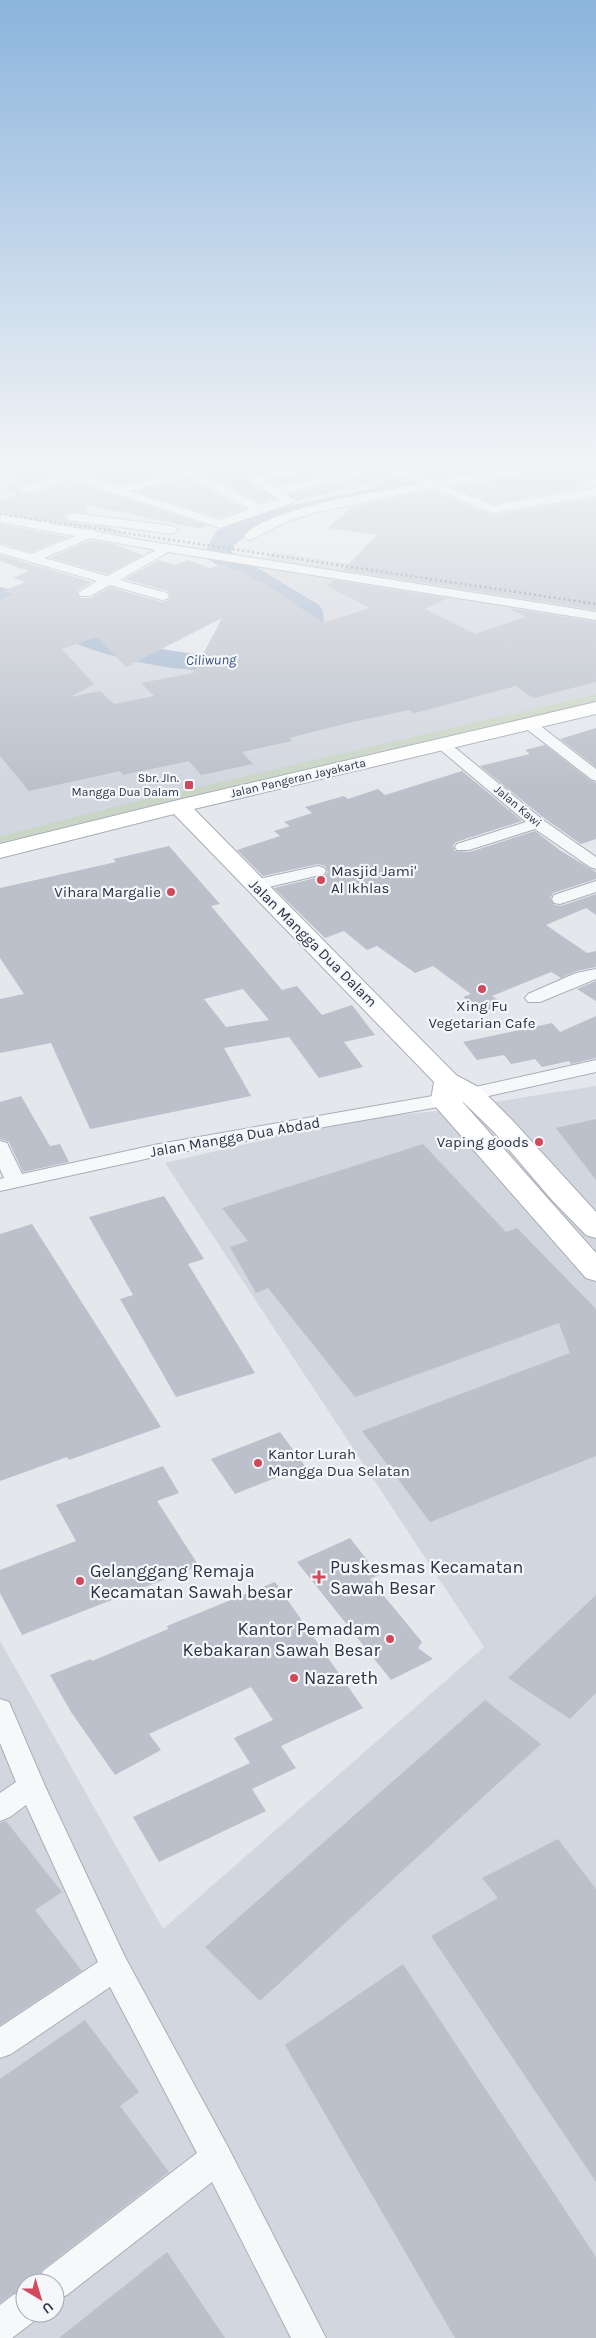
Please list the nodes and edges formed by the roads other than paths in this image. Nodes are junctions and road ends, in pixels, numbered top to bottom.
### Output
1 (75, 570) edge
2 (128, 570) edge
3 (305, 570) edge
4 (109, 580) junction
5 (85, 593) dead end
6 (162, 596) dead end
7 (596, 616) edge
8 (596, 694) edge
9 (596, 708) edge
10 (528, 724) junction
11 (442, 744) junction
12 (370, 755) junction
13 (320, 766) junction
14 (596, 776) edge
15 (178, 806) junction
16 (537, 822) junction
17 (0, 836) edge
18 (463, 847) dead end
19 (0, 851) edge
20 (592, 856) edge
21 (318, 871) dead end
22 (256, 885) junction
23 (596, 886) edge
24 (560, 899) dead end
25 (596, 974) edge
26 (534, 998) dead end
27 (596, 1066) edge
28 (446, 1090) junction
29 (471, 1094) junction
30 (0, 1147) edge
31 (8, 1183) edge
32 (596, 1229) edge
33 (596, 1271) edge
34 (0, 1710) edge
35 (31, 1786) junction
36 (0, 1809) edge
37 (114, 1967) junction
38 (0, 2044) edge
39 (216, 2158) junction
40 (65, 2275) edge
41 (15, 2314) edge
42 (0, 2326) edge
43 (309, 2338) edge

1 - 4 street
2 - 4 street
3 - 7 street
4 - 5 street
4 - 6 street
8 - 12 main road, Jalan Pangeran Jayakarta
9 - 10 main road, Jalan Pangeran Jayakarta
10 - 11 main road, Jalan Pangeran Jayakarta
10 - 14 street
11 - 12 main road, Jalan Pangeran Jayakarta
11 - 16 street, Jalan Kawi
12 - 13 main road, Jalan Pangeran Jayakarta
13 - 15 main road, Jalan Pangeran Jayakarta
13 - 17 main road, Jalan Pangeran Jayakarta
15 - 19 main road, Jalan Pangeran Jayakarta
15 - 22 main road, Jalan Mangga Dua Dalam
16 - 18 street
16 - 20 street, Jalan Kawi
21 - 22 street
22 - 28 main road, Jalan Mangga Dua Dalam
23 - 24 street
25 - 26 street
27 - 29 street
28 - 29 main road, Jalan Mangga Dua Dalam
28 - 31 street, Jalan Mangga Dua Abdad
28 - 33 main road, Jalan Mangga Dua Dalam
29 - 32 main road, Jalan Mangga Dua Dalam
30 - 31 street
34 - 35 street
35 - 36 street
35 - 37 street
37 - 38 street
37 - 39 street
39 - 40 street
39 - 43 street
41 - 42 street

